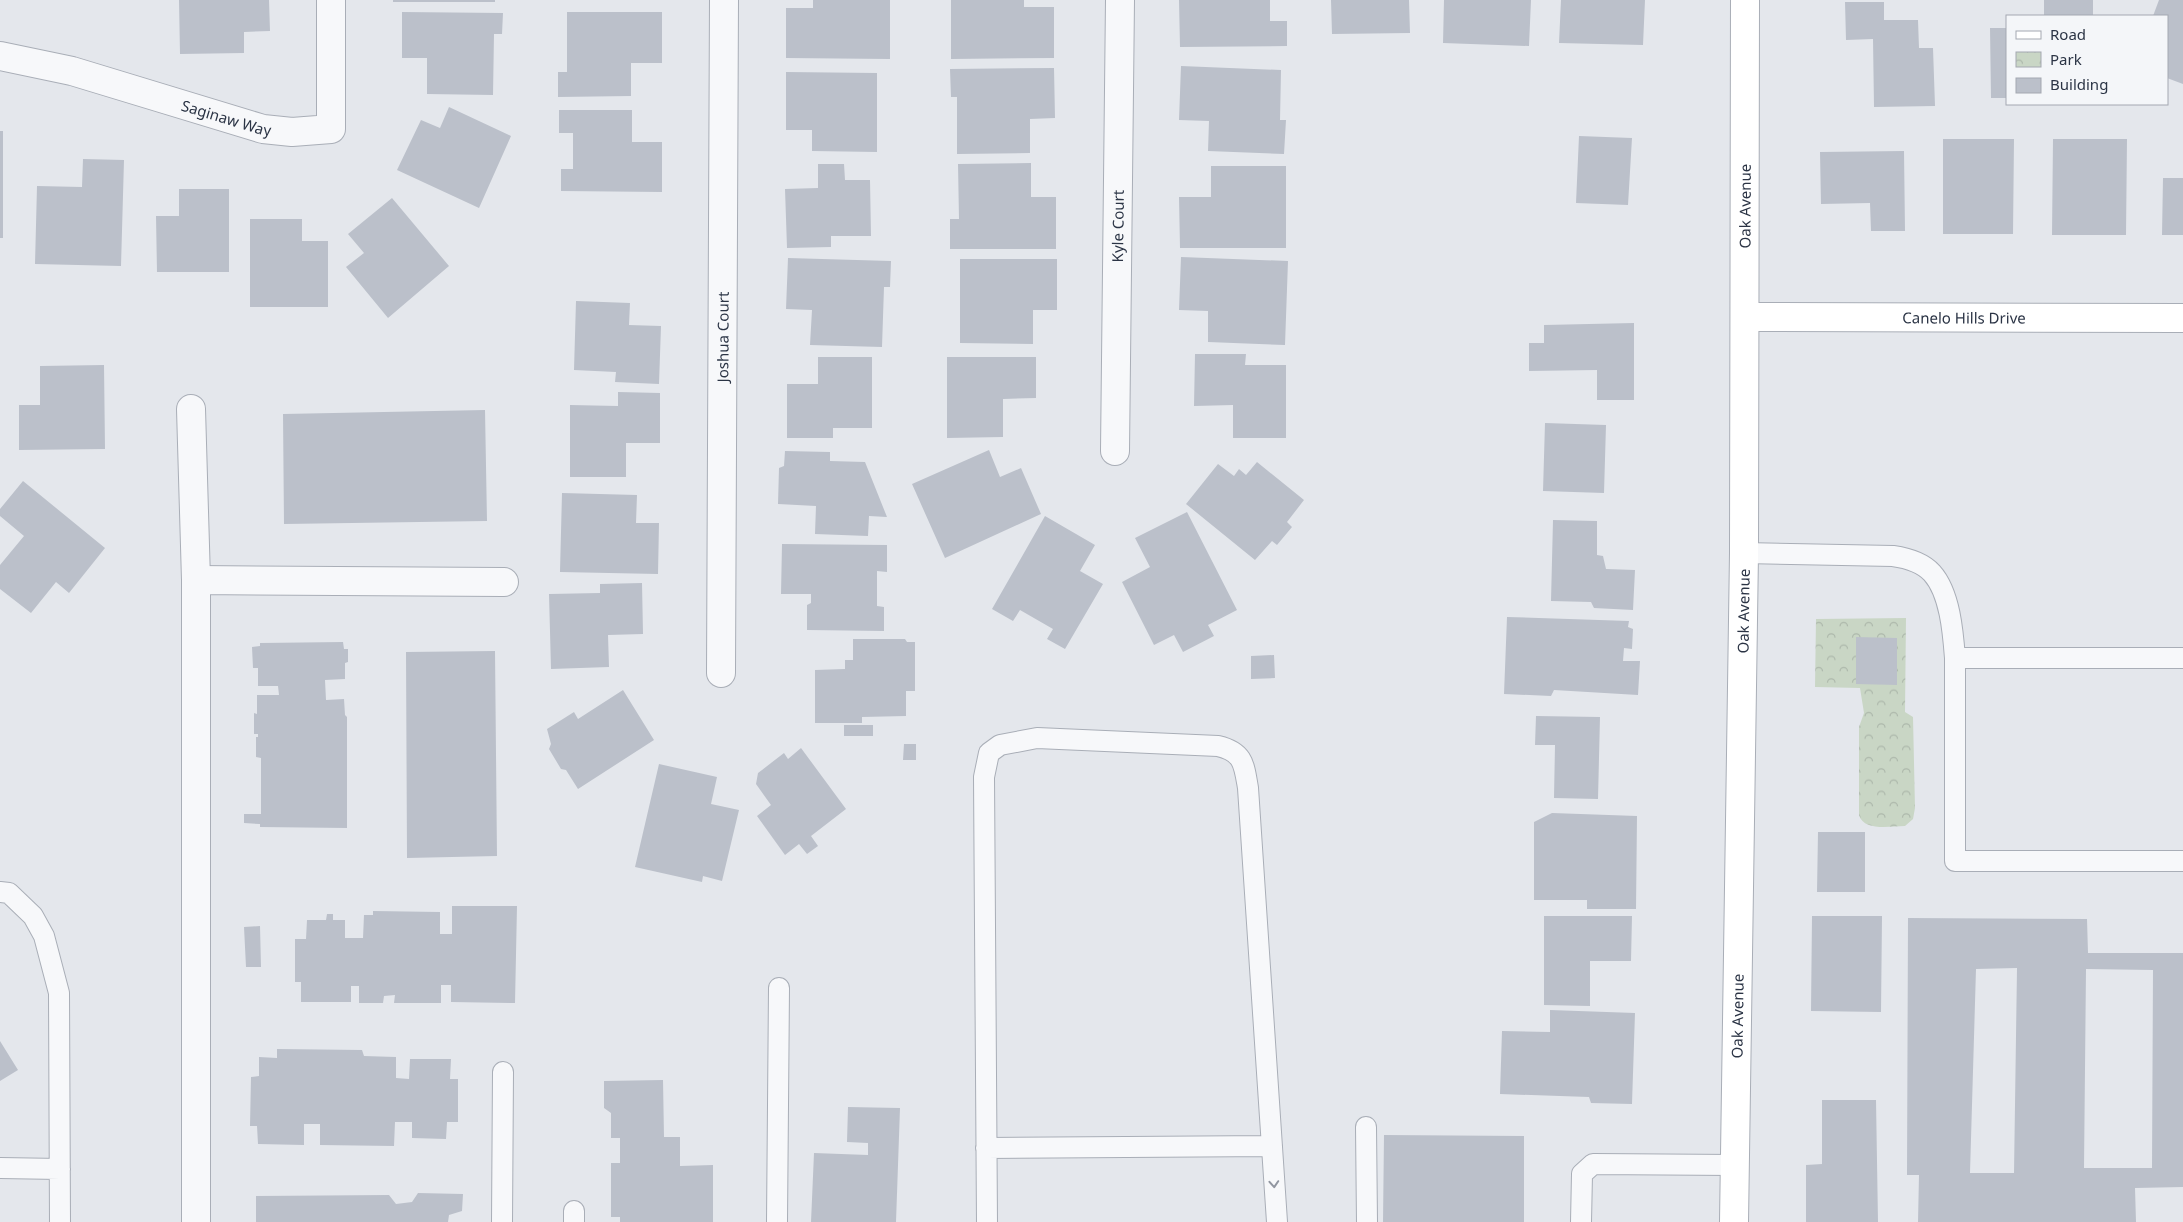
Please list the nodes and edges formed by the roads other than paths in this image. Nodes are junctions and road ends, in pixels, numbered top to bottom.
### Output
1 (331, 0) edge
2 (724, 0) edge
3 (1120, 0) edge
4 (1745, 0) edge
5 (0, 56) edge
6 (1744, 317) junction
7 (2183, 318) edge
8 (191, 409) dead end
9 (1115, 451) dead end
10 (1744, 553) junction
11 (196, 580) junction
12 (504, 582) dead end
13 (1955, 658) junction
14 (2183, 658) edge
15 (721, 673) dead end
16 (2183, 862) edge
17 (0, 892) edge
18 (779, 988) dead end
19 (503, 1072) dead end
20 (1366, 1127) dead end
21 (1272, 1146) junction
22 (986, 1148) junction
23 (1734, 1165) junction
24 (0, 1168) edge
25 (60, 1169) junction
26 (60, 1222) edge
27 (196, 1222) edge
28 (502, 1222) edge
29 (777, 1222) edge
30 (987, 1222) edge
31 (1277, 1222) edge
32 (1367, 1222) edge
33 (1582, 1222) edge
34 (1734, 1222) edge

1 - 5 street, Saginaw Way
2 - 15 street, Joshua Court
3 - 9 street, Kyle Court
4 - 6 main road, Oak Avenue
6 - 7 main road, Canelo Hills Drive
6 - 10 main road, Oak Avenue
8 - 11 street
10 - 13 lane
10 - 23 main road, Oak Avenue
11 - 12 street
11 - 27 street
13 - 14 lane
13 - 16 lane
17 - 25 lane
18 - 29 lane
19 - 28 lane
20 - 32 lane
21 - 22 lane
21 - 22 lane
21 -> 31 lane
22 - 30 lane
23 - 33 lane
23 - 34 main road, Oak Avenue
24 - 25 lane
25 - 26 lane

